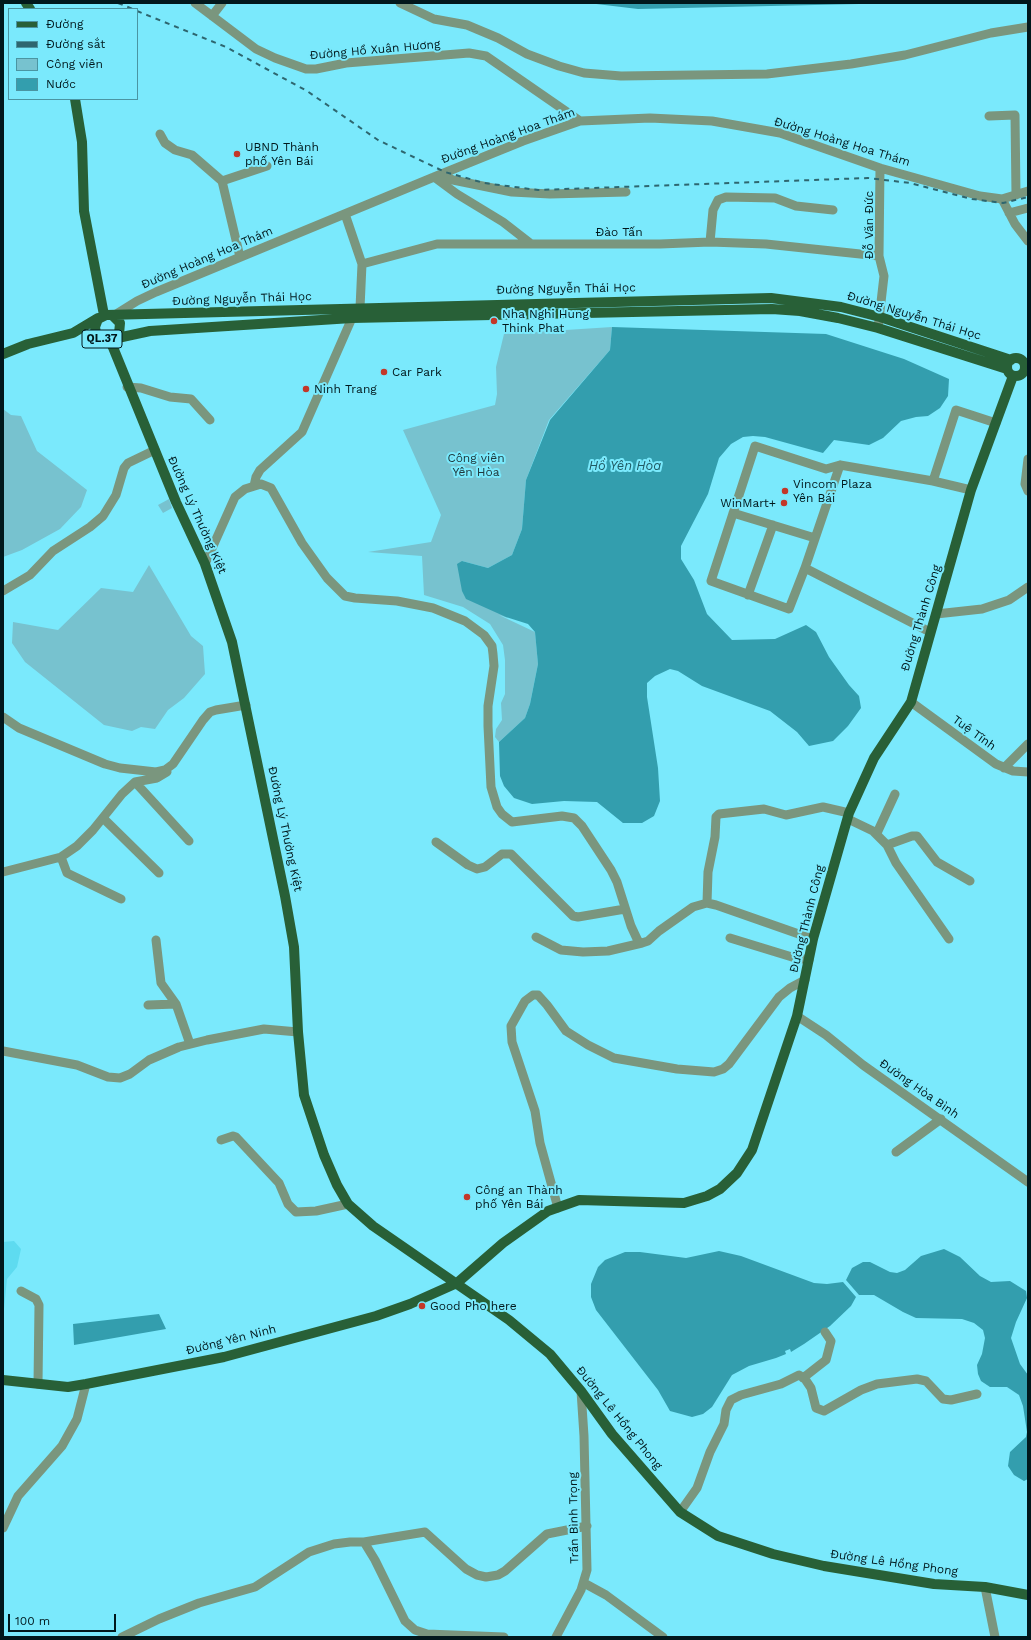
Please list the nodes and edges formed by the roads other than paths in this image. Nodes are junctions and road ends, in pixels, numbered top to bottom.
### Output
1 (195, 3) edge
2 (222, 3) edge
3 (400, 3) edge
4 (212, 16) junction
5 (1028, 27) edge
6 (75, 100) edge
7 (989, 116) dead end
8 (580, 121) junction
9 (160, 134) dead end
10 (267, 166) dead end
11 (880, 168) junction
12 (437, 175) junction
13 (222, 181) junction
14 (1028, 191) edge
15 (626, 192) dead end
16 (1016, 195) junction
17 (1002, 199) junction
18 (1028, 208) edge
19 (833, 210) dead end
20 (1009, 213) junction
21 (345, 214) junction
22 (1028, 241) edge
23 (710, 242) junction
24 (530, 243) junction
25 (879, 256) junction
26 (240, 257) junction
27 (362, 264) junction
28 (360, 308) junction
29 (106, 316) junction
30 (880, 317) junction
31 (352, 318) junction
32 (878, 328) junction
33 (73, 333) junction
34 (108, 340) junction
35 (3, 354) edge
36 (1019, 369) edge
37 (128, 387) junction
38 (210, 420) dead end
39 (996, 423) junction
40 (155, 450) junction
41 (1028, 459) edge
42 (840, 465) junction
43 (933, 481) junction
44 (254, 486) junction
45 (971, 490) junction
46 (1028, 491) edge
47 (733, 513) junction
48 (774, 525) junction
49 (815, 538) junction
50 (205, 564) junction
51 (805, 568) junction
52 (1028, 587) edge
53 (3, 590) edge
54 (748, 595) junction
55 (936, 614) junction
56 (930, 632) junction
57 (911, 702) junction
58 (246, 706) junction
59 (3, 717) edge
60 (1028, 744) edge
61 (170, 767) junction
62 (1004, 768) junction
63 (1028, 772) edge
64 (135, 782) junction
65 (895, 794) dead end
66 (848, 816) junction
67 (103, 818) junction
68 (877, 833) junction
69 (189, 841) dead end
70 (436, 842) dead end
71 (887, 845) junction
72 (61, 857) junction
73 (3, 872) edge
74 (159, 873) dead end
75 (970, 881) dead end
76 (121, 899) dead end
77 (707, 903) junction
78 (625, 909) junction
79 (536, 937) dead end
80 (730, 938) dead end
81 (813, 938) junction
82 (949, 939) dead end
83 (156, 940) dead end
84 (642, 943) junction
85 (809, 960) junction
86 (805, 980) junction
87 (176, 1004) junction
88 (148, 1005) dead end
89 (797, 1016) junction
90 (298, 1032) junction
91 (190, 1044) junction
92 (3, 1051) edge
93 (941, 1119) junction
94 (220, 1140) dead end
95 (896, 1152) dead end
96 (1028, 1182) edge
97 (348, 1204) junction
98 (558, 1208) junction
99 (458, 1283) junction
100 (21, 1291) dead end
101 (825, 1332) dead end
102 (803, 1378) junction
103 (3, 1380) edge
104 (38, 1384) junction
105 (86, 1384) junction
106 (580, 1390) junction
107 (977, 1394) dead end
108 (680, 1512) junction
109 (587, 1526) junction
110 (3, 1528) edge
111 (364, 1542) junction
112 (584, 1583) junction
113 (984, 1587) junction
114 (1028, 1595) edge
115 (122, 1637) edge
116 (504, 1637) edge
117 (556, 1637) edge
118 (664, 1637) edge
119 (995, 1637) edge

1 - 4 street, Đường Hồ Xuân Hương
2 - 4 street
3 - 5 street
4 - 8 street, Đường Hồ Xuân Hương
6 - 29 main road
7 - 16 street
8 - 11 street, Đường Hoàng Hoa Thám
8 - 12 street, Đường Hoàng Hoa Thám
9 - 13 street
10 - 13 street
11 - 17 street, Đường Hoàng Hoa Thám
11 - 25 street, Đỗ Văn Đức
12 - 15 street
12 - 21 street, Đường Hoàng Hoa Thám
12 - 24 street
13 - 26 street
14 - 16 street
16 - 17 street
17 - 20 street
18 - 20 street
19 - 23 street
20 - 22 street
21 - 26 street, Đường Hoàng Hoa Thám
21 - 27 street
23 - 24 street, Đào Tấn
23 - 25 street, Đào Tấn
24 - 27 street, Đào Tấn
25 - 30 street, Đỗ Văn Đức
26 - 29 street, Đường Hoàng Hoa Thám
27 - 28 street
28 - 29 main road, Đường Nguyễn Thái Học / QL.37
28 - 30 main road, Đường Nguyễn Thái Học / QL.37
29 - 33 main road, QL.37
29 - 34 main road, QL.37
29 - 34 main road, QL.37
30 - 32 street, Đỗ Văn Đức
30 - 36 main road, Đường Nguyễn Thái Học / QL.37
31 - 32 main road, Đường Nguyễn Thái Học / QL.37
31 - 34 main road, Đường Nguyễn Thái Học / QL.37
31 - 44 street
32 - 36 main road, Đường Nguyễn Thái Học / QL.37
33 - 34 main road, QL.37
33 - 35 main road, QL.37
34 - 37 main road, Đường Lý Thường Kiệt
36 - 39 main road, Đường Thành Công
37 - 38 street
37 - 40 main road, Đường Lý Thường Kiệt
39 - 43 street
39 - 45 main road, Đường Thành Công
40 - 50 main road, Đường Lý Thường Kiệt
40 - 53 street
41 - 46 street
42 - 43 street
42 - 47 street
42 - 49 street
43 - 45 street
44 - 50 street
44 - 78 street
45 - 55 main road, Đường Thành Công
47 - 48 street
47 - 54 street
48 - 49 street
48 - 54 street
49 - 51 street
50 - 58 main road, Đường Lý Thường Kiệt
51 - 54 street
51 - 56 street
52 - 55 street
55 - 56 main road, Đường Thành Công
56 - 57 main road, Đường Thành Công
57 - 62 street, Tuệ Tĩnh
57 - 66 main road, Đường Thành Công
58 - 61 street
58 - 90 main road, Đường Lý Thường Kiệt
59 - 61 street
60 - 62 street
61 - 64 street
62 - 63 street, Tuệ Tĩnh
64 - 67 street
64 - 69 street
65 - 68 street
66 - 68 street
66 - 77 street
66 - 81 main road, Đường Thành Công
67 - 72 street
67 - 74 street
68 - 71 street
70 - 78 street
71 - 75 street
71 - 82 street
72 - 73 street
72 - 76 street
77 - 81 street
77 - 84 street
78 - 84 street
79 - 84 street
80 - 85 street
81 - 85 main road, Đường Thành Công
83 - 87 street
85 - 86 main road, Đường Thành Công
86 - 89 main road, Đường Thành Công
86 - 98 street
87 - 88 street
87 - 91 street
89 - 93 street, Đường Hòa Bình
89 - 98 main road, Đường Thành Công
90 - 91 street
90 - 97 main road, Đường Lý Thường Kiệt
91 - 92 street
93 - 95 street
93 - 96 street, Đường Hòa Bình
94 - 97 street
97 - 99 main road, Đường Lý Thường Kiệt
98 - 99 main road, Đường Thành Công
99 - 105 main road, Đường Yên Ninh
99 - 106 main road, Đường Lê Hồng Phong
100 - 104 street
101 - 102 street
102 - 107 street
102 - 108 street
103 - 104 main road, Đường Yên Ninh
104 - 105 main road, Đường Yên Ninh
105 - 110 street
106 - 108 main road, Đường Lê Hồng Phong
106 - 109 street, Trần Bình Trọng
108 - 113 main road, Đường Lê Hồng Phong
109 - 111 street
109 - 112 street, Trần Bình Trọng
111 - 115 street
111 - 116 street
112 - 117 street, Trần Bình Trọng
112 - 118 street
113 - 114 main road, Đường Lê Hồng Phong
113 - 119 street

